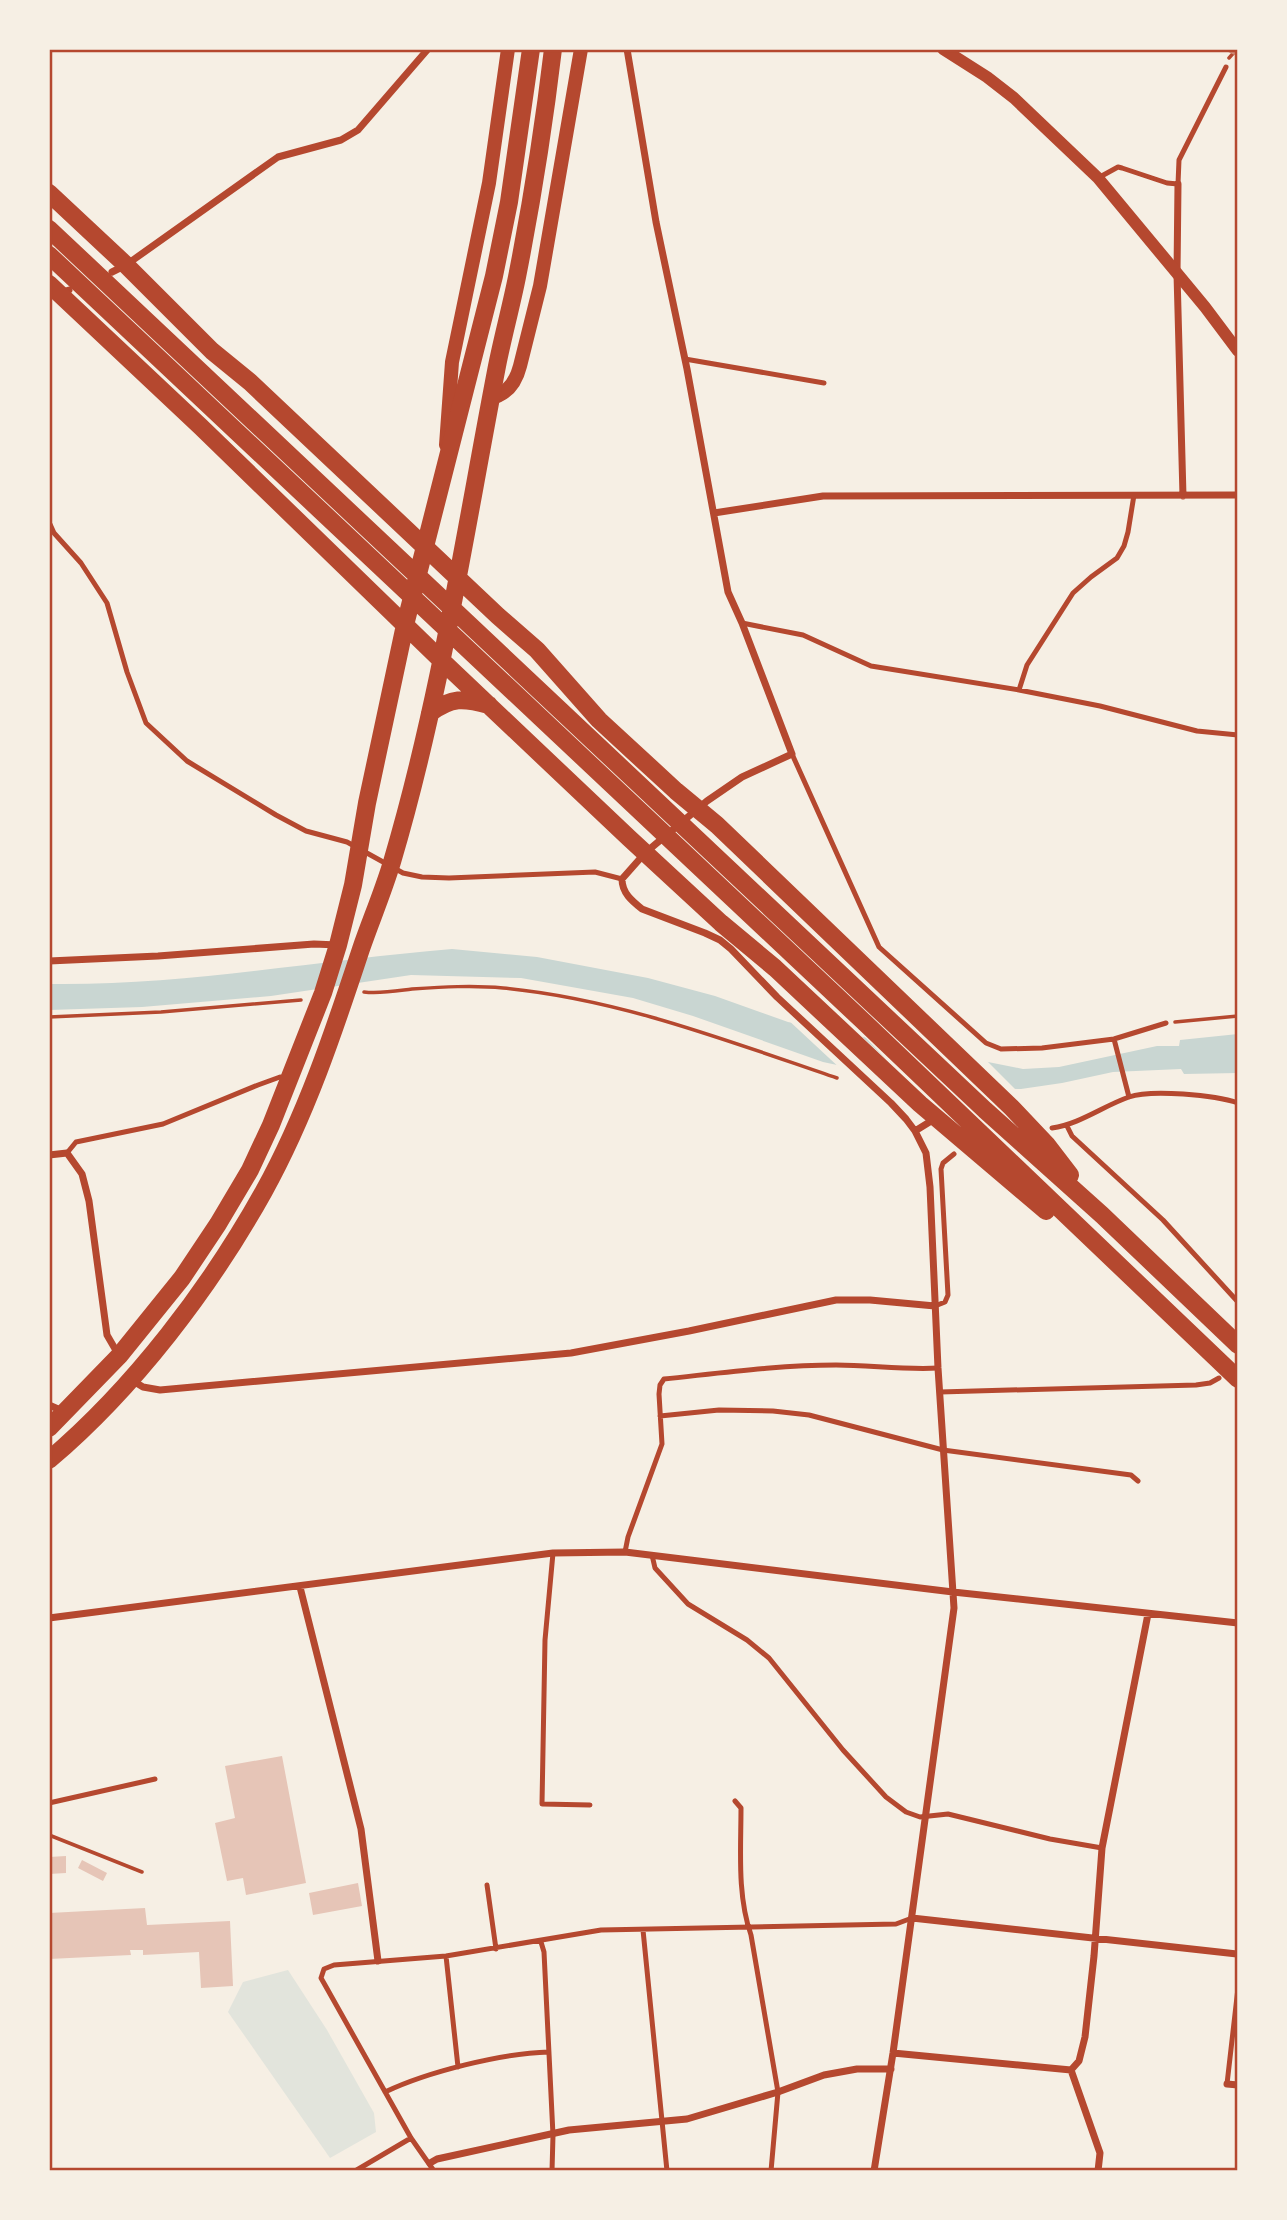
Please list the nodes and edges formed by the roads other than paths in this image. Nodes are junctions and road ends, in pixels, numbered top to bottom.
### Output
1 (428, 49) edge
2 (509, 49) edge
3 (531, 49) edge
4 (553, 49) edge
5 (580, 49) edge
6 (627, 49) edge
7 (943, 49) edge
8 (1226, 67) dead end
9 (1098, 178) junction
10 (1178, 184) junction
11 (49, 193) edge
12 (49, 229) edge
13 (54, 260) edge
14 (119, 269) junction
15 (1177, 274) junction
16 (56, 291) edge
17 (1238, 351) edge
18 (685, 359) junction
19 (824, 383) dead end
20 (491, 398) junction
21 (445, 464) junction
22 (1134, 495) junction
23 (1238, 495) edge
24 (1183, 496) junction
25 (714, 513) junction
26 (49, 522) edge
27 (426, 548) junction
28 (459, 578) junction
29 (743, 623) junction
30 (405, 625) junction
31 (441, 660) junction
32 (1019, 690) junction
33 (489, 705) junction
34 (430, 713) junction
35 (1238, 736) edge
36 (792, 754) junction
37 (698, 809) junction
38 (358, 848) junction
39 (645, 853) junction
40 (391, 866) junction
41 (622, 879) junction
42 (337, 948) junction
43 (49, 961) edge
44 (1166, 1023) road end
45 (1115, 1042) junction
46 (290, 1078) junction
47 (1129, 1097) junction
48 (1238, 1103) edge
49 (937, 1118) junction
50 (1067, 1126) junction
51 (1052, 1128) dead end
52 (915, 1131) junction
53 (67, 1153) junction
54 (954, 1154) dead end
55 (49, 1155) edge
56 (1102, 1215) junction
57 (1112, 1259) junction
58 (1238, 1302) edge
59 (935, 1306) junction
60 (1238, 1345) edge
61 (119, 1356) junction
62 (938, 1368) junction
63 (1219, 1378) dead end
64 (130, 1379) junction
65 (1238, 1379) edge
66 (940, 1392) junction
67 (57, 1409) edge
68 (660, 1416) junction
69 (49, 1428) edge
70 (943, 1450) junction
71 (49, 1460) edge
72 (1138, 1481) dead end
73 (625, 1552) junction
74 (553, 1553) junction
75 (652, 1555) junction
76 (300, 1587) junction
77 (953, 1592) junction
78 (1148, 1614) junction
79 (49, 1618) edge
80 (1238, 1623) edge
81 (155, 1779) dead end
82 (735, 1801) dead end
83 (49, 1803) edge
84 (590, 1805) dead end
85 (925, 1816) junction
86 (1102, 1848) junction
87 (487, 1885) dead end
88 (912, 1918) junction
89 (748, 1927) junction
90 (643, 1930) junction
91 (1095, 1938) junction
92 (541, 1942) junction
93 (496, 1949) junction
94 (1237, 1955) edge
95 (446, 1956) junction
96 (378, 1961) junction
97 (1238, 1988) edge
98 (549, 2052) junction
99 (893, 2053) junction
100 (458, 2067) junction
101 (891, 2069) junction
102 (1071, 2070) junction
103 (1227, 2084) joint
104 (1238, 2085) edge
105 (385, 2092) junction
106 (778, 2092) junction
107 (663, 2120) junction
108 (553, 2135) junction
109 (411, 2138) junction
110 (430, 2163) junction
111 (355, 2171) edge
112 (434, 2171) edge
113 (552, 2171) edge
114 (667, 2171) edge
115 (771, 2171) edge
116 (874, 2171) edge
117 (1098, 2171) edge

1 - 14 street
2 - 21 main road
3 - 21 main road
4 - 20 main road
5 - 20 main road
6 - 18 street
7 - 9 street
8 - 10 lane
9 - 10 lane
9 - 15 street
10 - 15 street
11 - 14 main road
12 - 56 main road
13 - 57 main road
14 - 27 main road
15 - 17 street
15 - 24 street
16 - 30 main road
18 - 19 lane
18 - 25 street
20 - 28 main road
21 - 27 main road
22 - 24 street
22 - 25 street
22 - 32 lane
23 - 24 street
25 - 29 street
26 - 38 lane
27 - 28 main road
27 - 30 main road
28 - 31 main road
28 - 37 main road
29 - 32 lane
29 - 36 street
30 - 31 main road
30 - 38 main road
31 - 33 main road
31 - 34 main road
32 - 35 lane
33 - 34 main road
33 - 39 main road
34 - 40 main road
36 - 37 street
36 - 45 lane
37 - 39 street
37 - 56 main road
38 - 40 lane
38 - 42 main road
39 - 41 street
39 - 49 main road
40 - 41 lane
40 - 64 main road
41 - 52 street
42 - 43 street
42 - 46 main road
44 - 45 lane
45 - 47 lane
46 - 53 lane
46 - 61 main road
47 - 48 lane
47 - 50 lane
49 - 52 street
49 - 57 main road
50 - 51 lane
50 - 58 lane
52 - 59 street
53 - 55 street
53 - 61 street
54 - 59 lane
56 - 60 main road
57 - 65 main road
59 - 62 street
59 - 64 street
61 - 67 main road
62 - 66 street
62 - 68 lane
63 - 66 lane
64 - 71 main road
66 - 70 street
67 - 69 main road
68 - 70 lane
68 - 73 lane
70 - 72 lane
70 - 77 street
73 - 74 street
73 - 75 street
74 - 76 street
74 - 84 lane
75 - 77 street
75 - 85 lane
76 - 79 street
76 - 96 street
77 - 78 street
77 - 85 street
78 - 80 street
78 - 86 street
81 - 83 lane
82 - 89 lane
85 - 86 lane
85 - 88 street
86 - 91 street
87 - 93 lane
88 - 89 lane
88 - 91 street
88 - 99 street
89 - 90 lane
89 - 106 lane
90 - 92 lane
90 - 107 lane
91 - 94 street
91 - 102 street
92 - 93 lane
92 - 98 lane
93 - 95 lane
95 - 96 lane
95 - 100 lane
96 - 105 lane
97 - 103 lane
98 - 100 lane
98 - 108 lane
99 - 101 street
99 - 102 street
100 - 105 lane
101 - 106 street
101 - 116 street
102 - 117 street
103 - 104 street
105 - 109 lane
106 - 107 street
106 - 115 lane
107 - 108 street
107 - 114 lane
108 - 110 street
108 - 113 lane
109 - 110 lane
109 - 111 lane
110 - 112 lane

